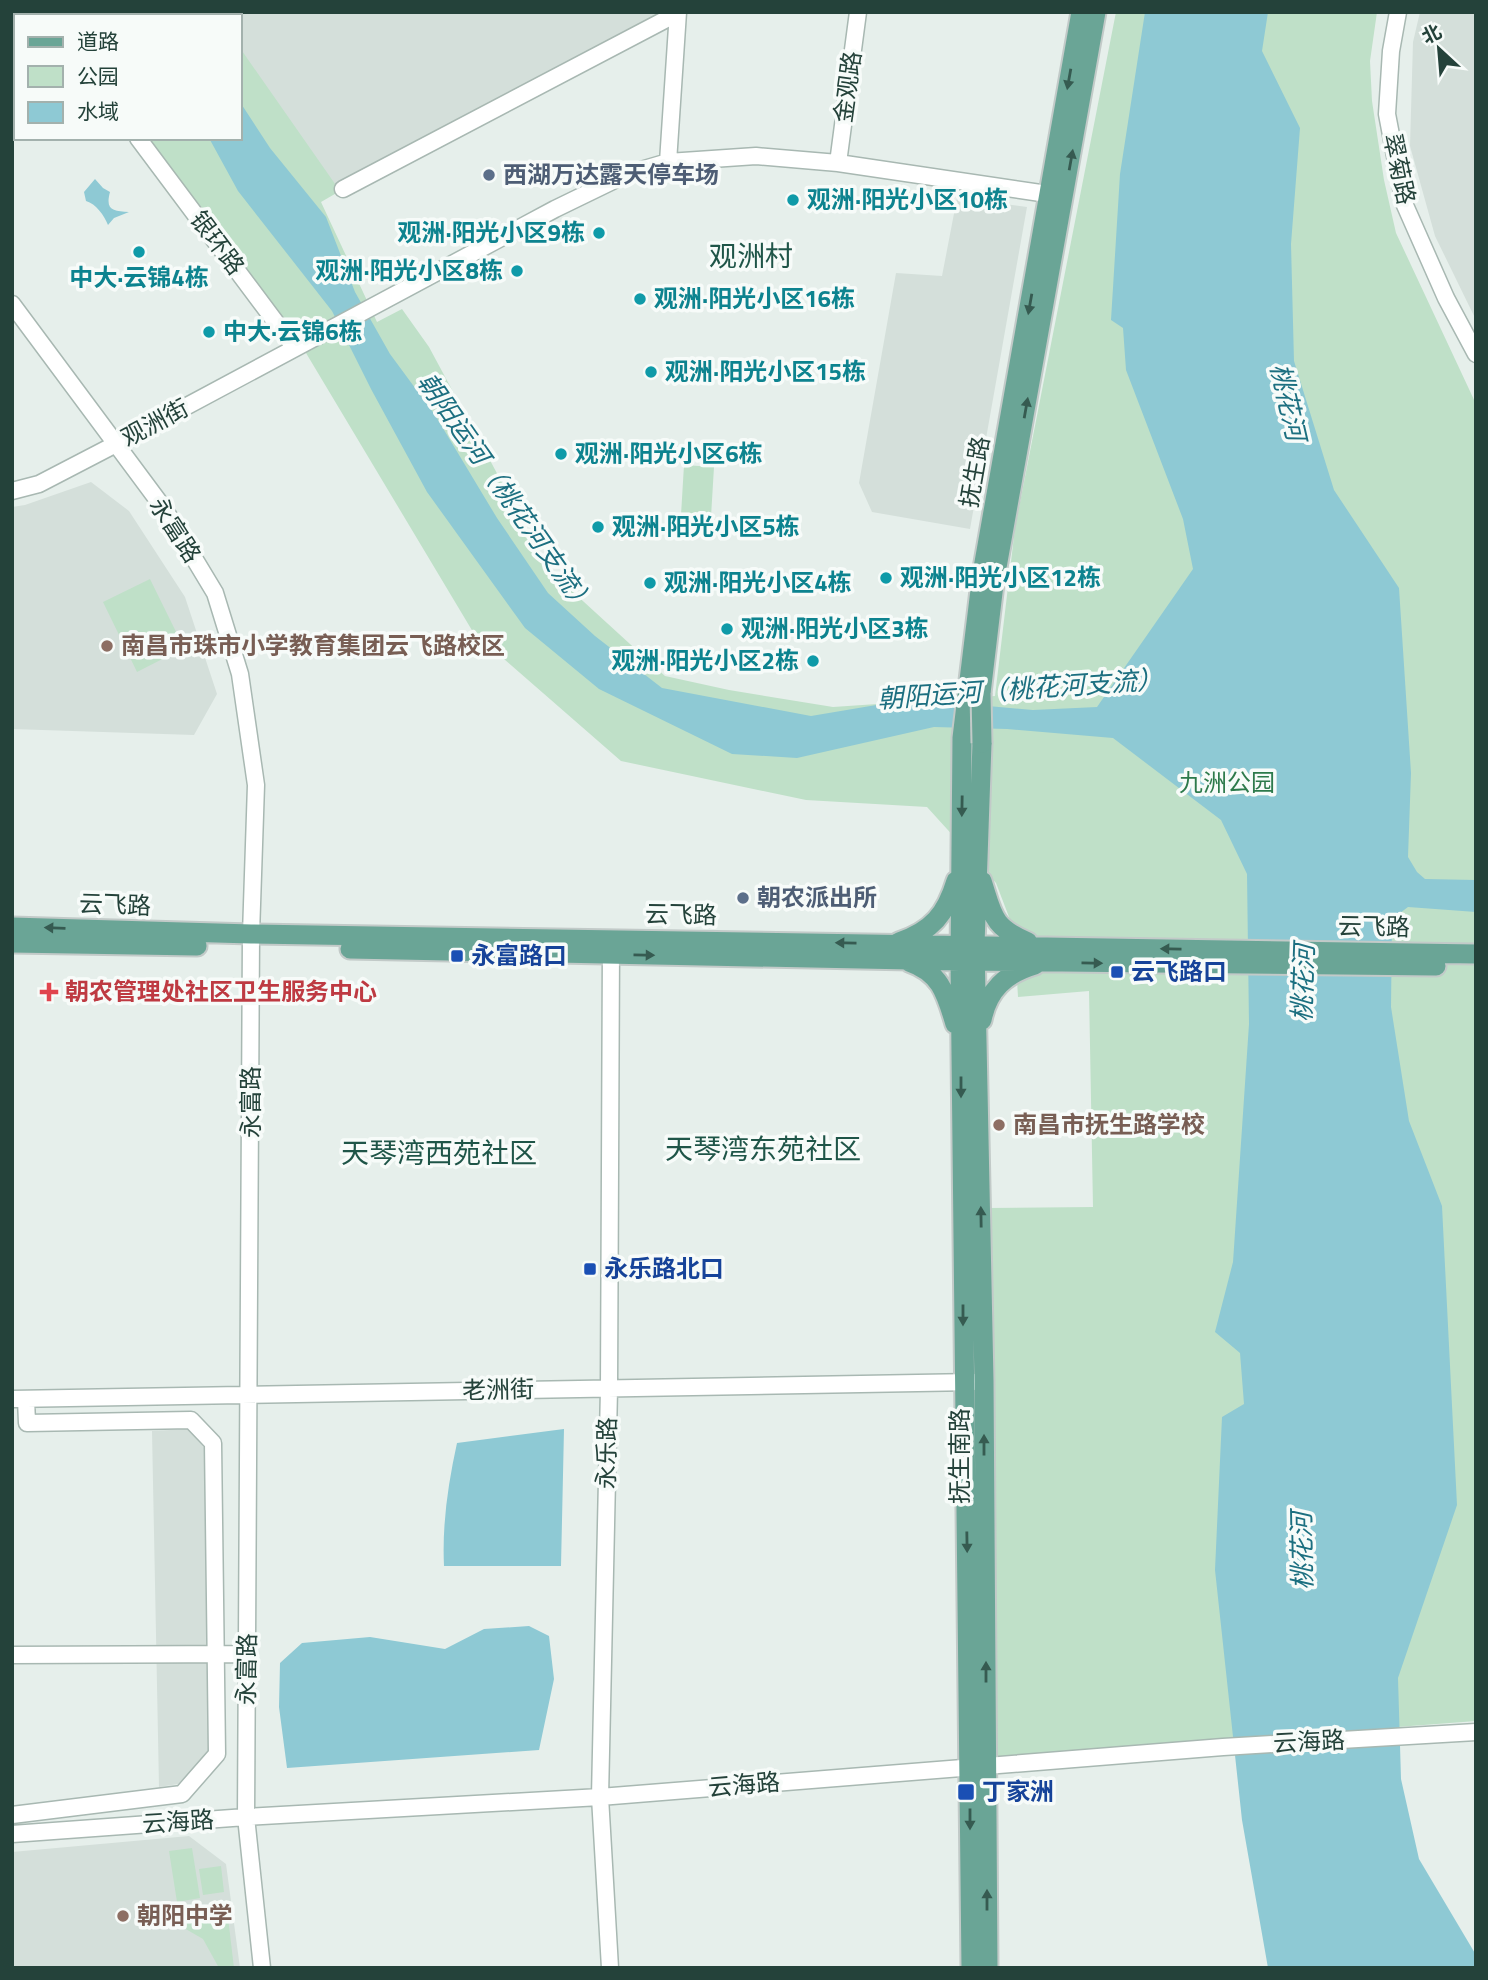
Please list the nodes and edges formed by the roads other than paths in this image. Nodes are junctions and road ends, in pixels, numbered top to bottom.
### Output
1 (859, 12) edge
2 (1081, 12) edge
3 (1096, 12) edge
4 (1398, 12) edge
5 (678, 13) edge
6 (140, 140) edge
7 (668, 162) junction
8 (838, 163) junction
9 (343, 189) dead end
10 (1056, 196) junction
11 (12, 304) edge
12 (296, 348) junction
13 (1476, 354) edge
14 (116, 444) junction
15 (12, 491) edge
16 (969, 866) junction
17 (12, 927) edge
18 (251, 940) junction
19 (12, 943) edge
20 (611, 946) junction
21 (896, 952) junction
22 (968, 953) junction
23 (1042, 954) junction
24 (1476, 954) edge
25 (1405, 959) junction
26 (1476, 966) edge
27 (969, 1045) junction
28 (984, 1381) junction
29 (964, 1383) junction
30 (609, 1389) junction
31 (250, 1394) junction
32 (19, 1399) edge
33 (215, 1654) junction
34 (247, 1654) junction
35 (12, 1656) edge
36 (1476, 1732) edge
37 (978, 1766) junction
38 (600, 1797) junction
39 (12, 1815) edge
40 (246, 1816) junction
41 (12, 1834) edge
42 (262, 1968) edge
43 (610, 1968) edge
44 (971, 1968) edge
45 (988, 1968) edge

1 - 8 street, 金观路
2 -> 10 main road, 抚生路
10 -> 3 main road, 抚生路
4 - 13 street, 翠菊路
5 - 7 street
5 - 9 street
6 - 12 street, 银环路
7 - 8 street, 观洲街
7 - 12 street, 观洲街
8 - 10 street, 观洲街
10 - 16 main road, 抚生路, bridge
11 - 14 street, 永富路
12 - 14 street, 观洲街
14 - 15 street, 观洲街
14 - 18 street, 永富路
16 - 21 main road
16 - 22 main road, 抚生路
16 - 23 main road
18 -> 17 main road, 云飞路
18 - 19 main road, 云飞路
18 - 20 main road, 云飞路
18 - 31 street, 永富路
20 - 21 main road, 云飞路
20 - 30 street, 永乐路
21 - 22 main road, 云飞路
21 - 27 main road
22 - 23 main road, 云飞路
22 - 27 main road, 抚生南路
23 - 25 main road, 云飞路
23 - 27 main road
24 - 25 main road, 云飞路
25 - 26 main road, 云飞路
28 -> 27 main road, 抚生南路
27 -> 29 main road, 抚生南路
28 - 29 street, 老洲街
37 -> 28 main road, 抚生南路
29 - 30 street, 老洲街
29 -> 37 main road, 抚生南路
30 - 31 street, 老洲街
30 - 38 street, 永乐路
31 - 32 street, 老洲街
31 - 34 street, 永富路
32 - 33 street
33 - 34 street
33 - 35 street
33 - 39 street
34 - 40 street, 永富路
36 - 37 street, 云海路
37 - 38 street, 云海路
37 -> 44 main road, 抚生南路
45 -> 37 main road, 抚生南路
38 - 40 street, 云海路
38 - 43 street, 永乐路
40 - 41 street, 云海路
40 - 42 street, 永富路

